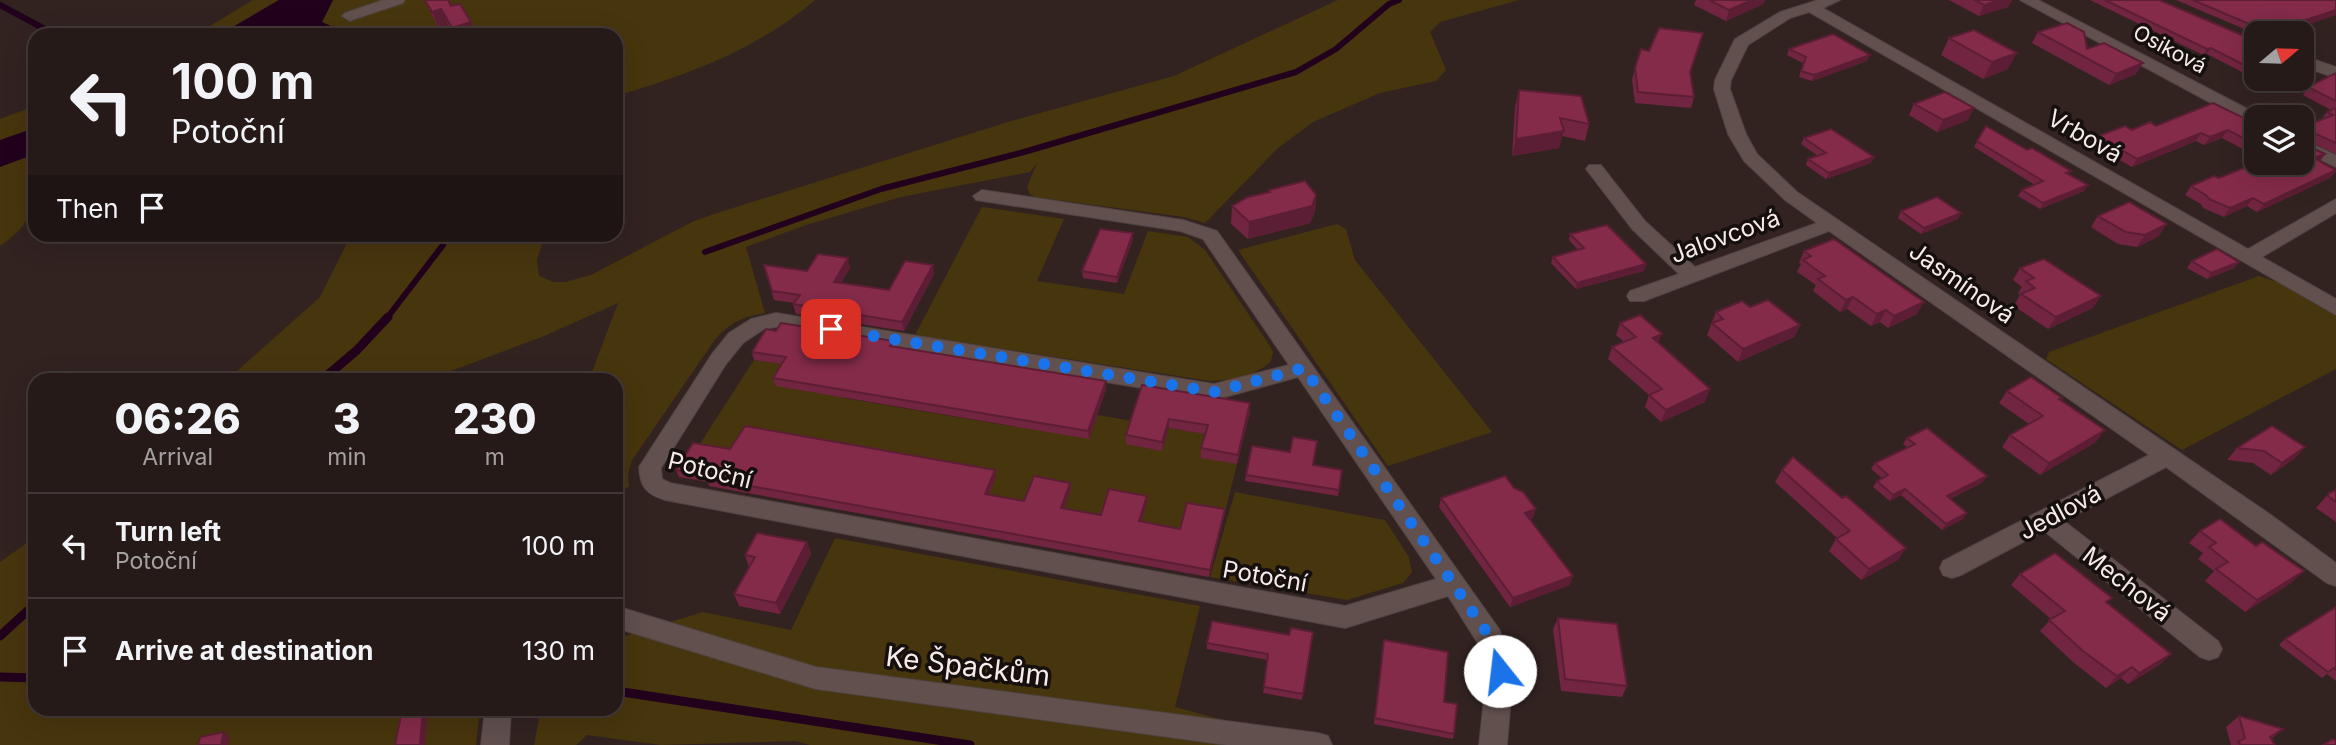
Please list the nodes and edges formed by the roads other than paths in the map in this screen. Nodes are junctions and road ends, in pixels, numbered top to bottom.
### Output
1 (398, 0) edge
2 (1833, 0) edge
3 (2027, 0) edge
4 (1810, 7) junction
5 (350, 16) dead end
6 (2314, 65) edge
7 (2336, 73) edge
8 (2244, 114) edge
9 (2314, 151) edge
10 (2336, 162) edge
11 (1595, 169) dead end
12 (982, 196) dead end
13 (2336, 205) edge
14 (1830, 224) junction
15 (2249, 257) junction
16 (1691, 274) junction
17 (1637, 296) dead end
18 (2336, 308) edge
19 (1304, 368) junction
20 (2167, 456) junction
21 (2045, 519) junction
22 (1952, 568) dead end
23 (2336, 576) edge
24 (1453, 584) junction
25 (623, 619) edge
26 (2209, 649) dead end
27 (497, 716) edge
28 (495, 745) edge
29 (1318, 745) edge
30 (1493, 745) edge

1 - 5 street
2 - 4 street, Jasmínová
3 - 8 street, Osiková
4 - 14 street, Jasmínová
4 - 15 street, Vrbová
6 - 7 street
9 - 10 street
11 - 16 street
12 - 19 street
13 - 15 street
14 - 16 street, Jalovcová
14 - 20 street, Jasmínová
15 - 18 street, Vrbová
16 - 17 street, Jalovcová
19 - 24 street
19 - 24 street, Potoční
20 - 21 street, Jedlová
20 - 23 street, Jasmínová
21 - 22 street, Jedlová
21 - 26 street, Mechová
24 - 30 street
25 - 29 street, Ke Špačkům
27 - 28 street

